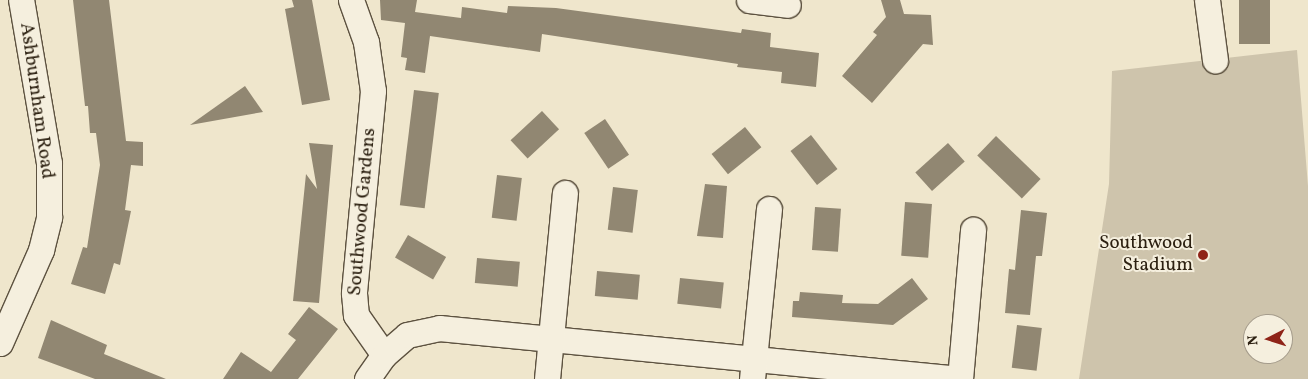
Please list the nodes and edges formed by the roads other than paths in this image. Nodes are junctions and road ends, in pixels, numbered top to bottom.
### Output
1 (21, 0) edge
2 (351, 0) edge
3 (749, 0) edge
4 (1208, 0) edge
5 (788, 5) dead end
6 (1215, 60) dead end
7 (565, 193) dead end
8 (769, 209) dead end
9 (974, 230) dead end
10 (551, 338) junction
11 (0, 342) edge
12 (384, 355) junction
13 (753, 369) edge
14 (367, 379) edge
15 (547, 379) edge
16 (960, 379) edge

1 - 11 street, Ashburnham Road
2 - 12 street, Southwood Gardens
3 - 5 street
4 - 6 street
7 - 10 street
8 - 13 street
9 - 16 street
10 - 12 street
10 - 13 street
10 - 15 street
12 - 14 street
13 - 16 street

